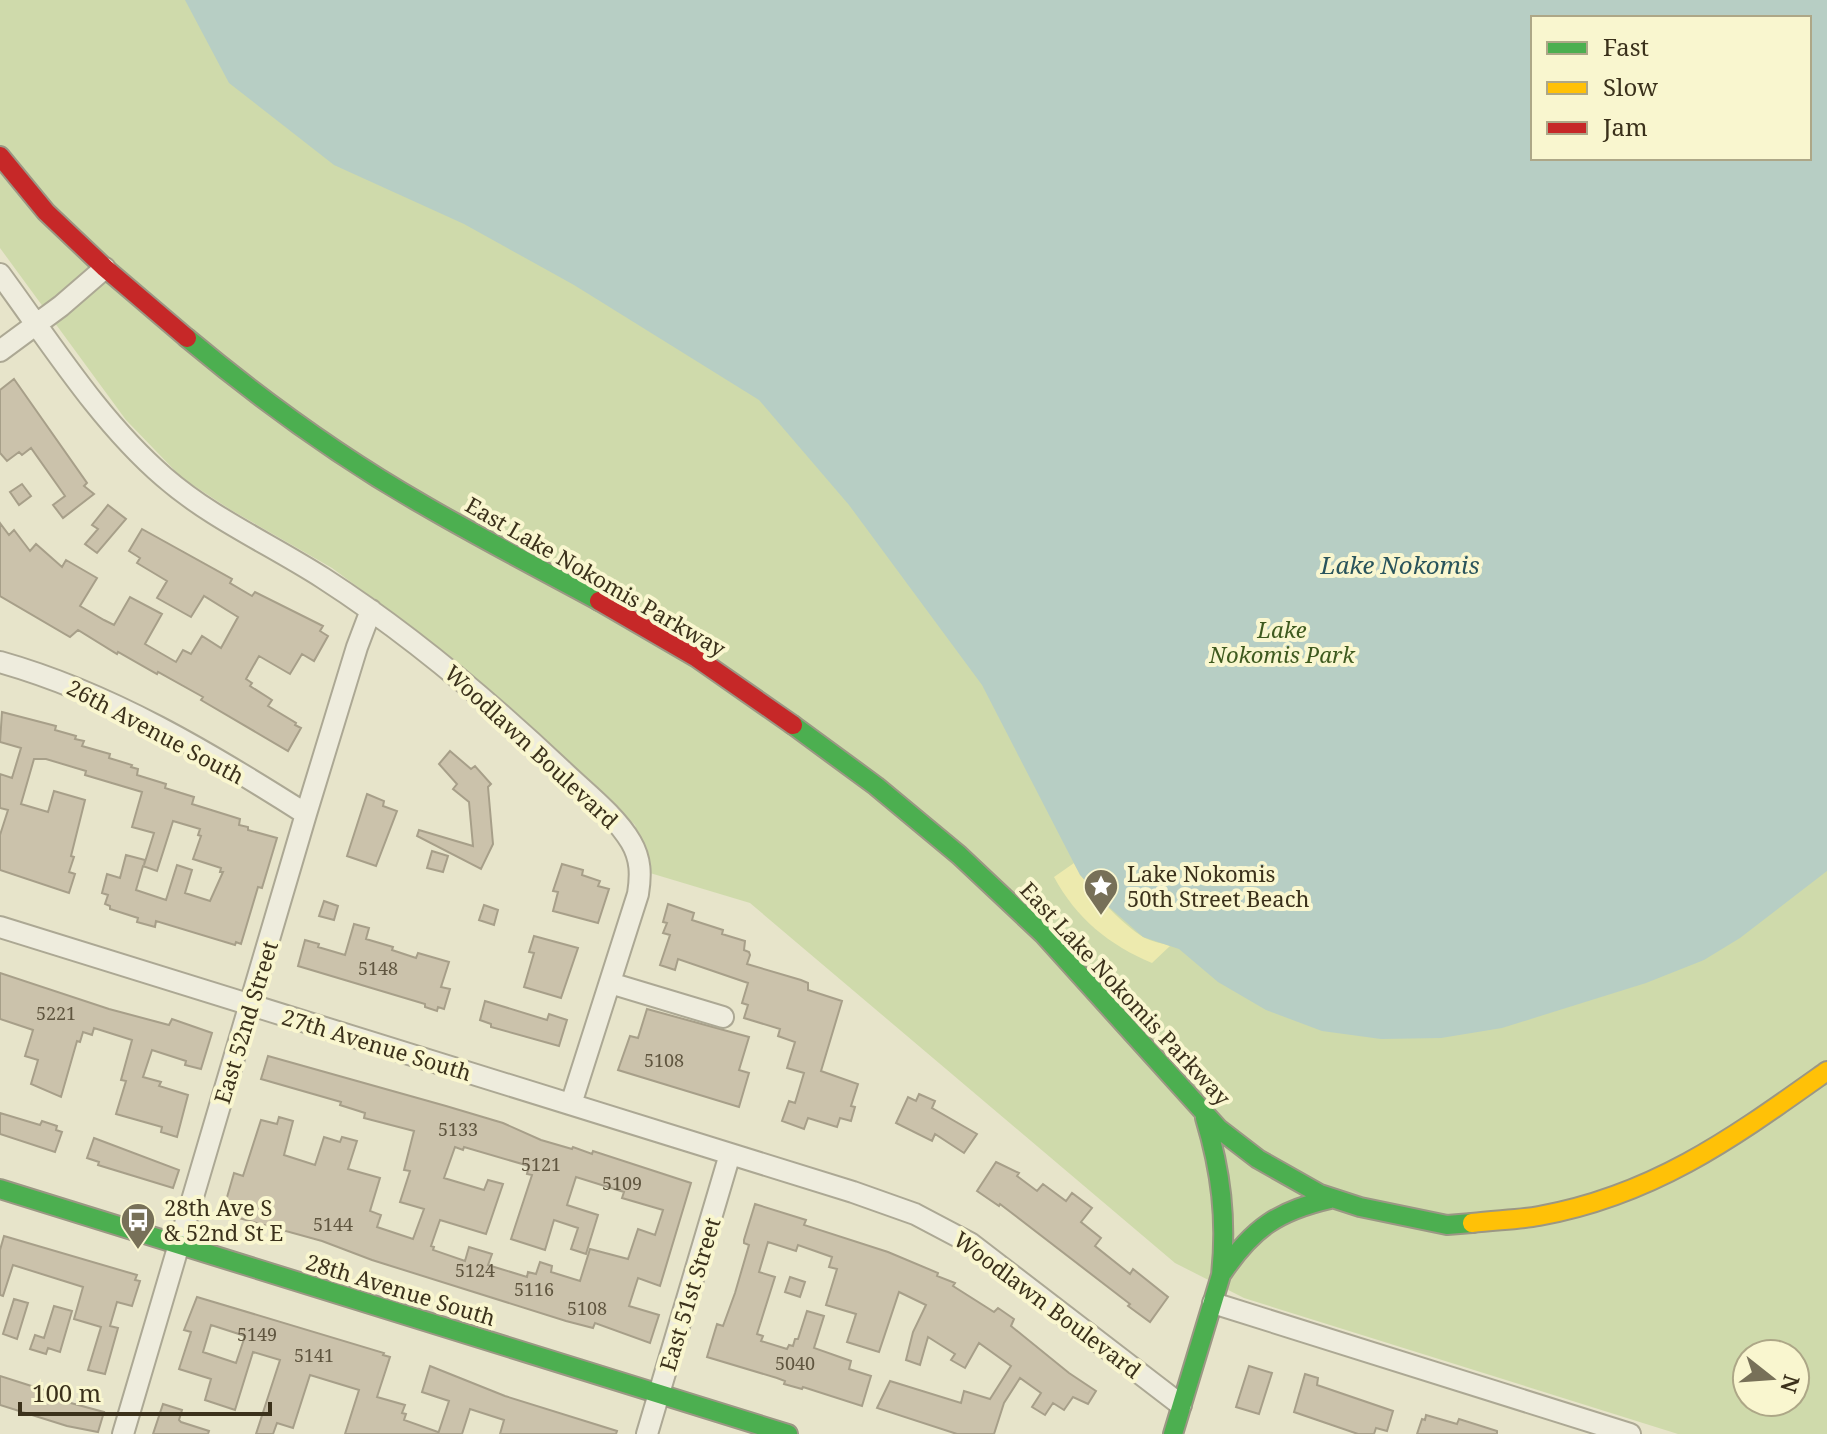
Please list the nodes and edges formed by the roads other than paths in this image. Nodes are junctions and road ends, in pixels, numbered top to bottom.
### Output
1 (0, 156) edge
2 (105, 268) junction
3 (0, 274) edge
4 (37, 324) junction
5 (0, 351) edge
6 (371, 610) junction
7 (0, 662) edge
8 (306, 814) junction
9 (0, 927) edge
10 (610, 983) junction
11 (251, 1005) junction
12 (723, 1017) dead end
13 (1827, 1071) edge
14 (571, 1104) junction
15 (1203, 1113) junction
16 (730, 1154) junction
17 (0, 1189) edge
18 (1330, 1199) junction
19 (179, 1246) junction
20 (1221, 1275) junction
21 (1213, 1303) junction
22 (659, 1394) junction
23 (1181, 1405) junction
24 (123, 1434) edge
25 (647, 1434) edge
26 (788, 1434) edge
27 (1173, 1434) edge
28 (1630, 1434) edge

1 - 2 street, East Lake Nokomis Parkway
2 - 4 street
2 - 15 street, East Lake Nokomis Parkway
3 - 4 street, Woodlawn Boulevard
4 - 5 street
4 - 6 street, Woodlawn Boulevard
6 - 8 street, East 52nd Street
6 - 10 street, Woodlawn Boulevard
7 - 8 street, 26th Avenue South
8 - 11 street, East 52nd Street
9 - 11 street, 27th Avenue South
10 - 12 street
10 - 14 street, Woodlawn Boulevard
11 - 14 street, 27th Avenue South
11 - 19 street, East 52nd Street
13 - 18 street, East Lake Nokomis Parkway
14 - 16 street, Woodlawn Boulevard
15 - 18 street, East Lake Nokomis Parkway
15 - 20 street
16 - 22 street, East 51st Street
16 - 23 street, Woodlawn Boulevard
17 - 19 street, 28th Avenue South
18 - 20 street
19 - 22 street, 28th Avenue South
19 - 24 street, East 52nd Street
20 - 21 street
21 - 23 street
21 - 28 street
22 - 25 street, East 51st Street
22 - 26 street, 28th Avenue South
23 - 27 street

